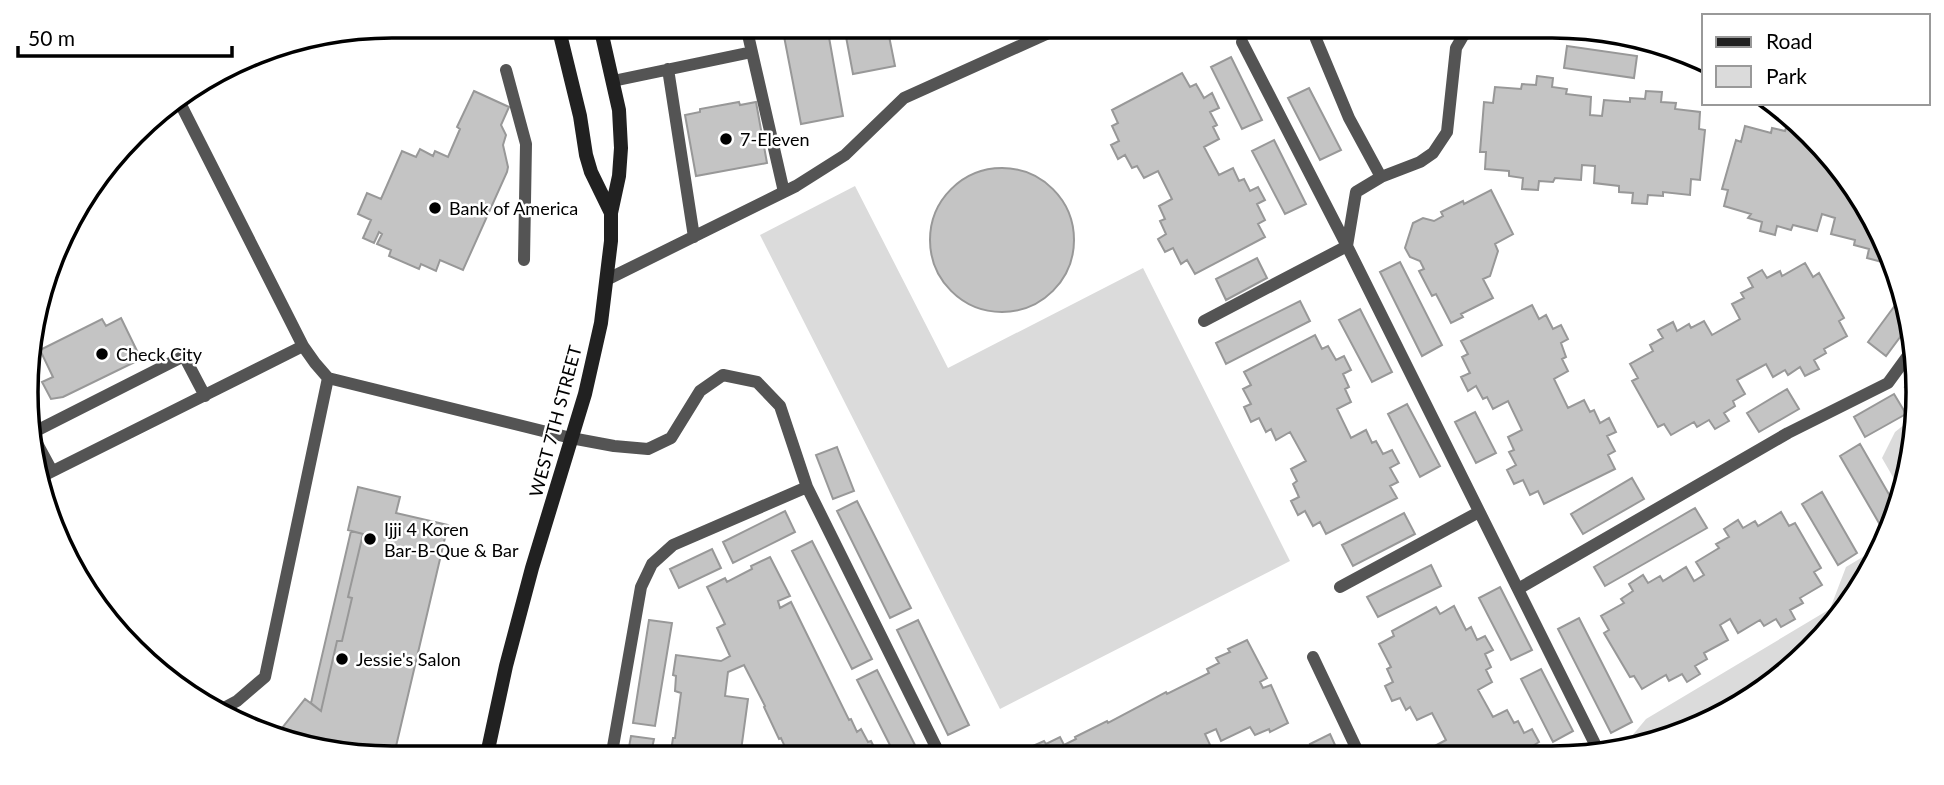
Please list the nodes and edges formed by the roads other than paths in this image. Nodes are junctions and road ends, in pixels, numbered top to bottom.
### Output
1 (561, 38) edge
2 (603, 38) edge
3 (749, 38) edge
4 (1038, 38) edge
5 (1316, 38) edge
6 (1462, 38) edge
7 (1242, 41) dead end
8 (752, 52) junction
9 (668, 69) junction
10 (506, 70) dead end
11 (613, 81) junction
12 (183, 108) edge
13 (1381, 177) junction
14 (784, 192) junction
15 (611, 213) junction
16 (694, 237) junction
17 (1347, 246) junction
18 (524, 260) dead end
19 (607, 280) junction
20 (1204, 321) dead end
21 (303, 346) junction
22 (1904, 361) edge
23 (328, 377) junction
24 (205, 396) junction
25 (41, 429) edge
26 (571, 438) junction
27 (44, 456) edge
28 (52, 471) junction
29 (48, 473) edge
30 (807, 488) junction
31 (1479, 513) junction
32 (1340, 587) dead end
33 (1518, 589) junction
34 (1313, 657) dead end
35 (228, 706) edge
36 (1594, 743) edge
37 (489, 746) edge
38 (613, 746) edge
39 (936, 746) edge
40 (1355, 746) edge

1 - 15 main road, WEST 7TH STREET
2 - 11 main road, WEST 7TH STREET
3 - 8 lane
4 - 14 lane
5 - 13 lane
6 - 13 lane
7 - 17 lane
8 - 9 lane
8 - 14 lane
9 - 11 lane
9 - 16 lane
10 - 18 lane
11 - 15 main road, WEST 7TH STREET
12 - 21 lane
13 - 17 lane
14 - 16 lane
15 - 19 main road, WEST 7TH STREET
16 - 19 lane
17 - 20 lane
17 - 31 lane
19 - 26 main road, WEST 7TH STREET
21 - 23 lane
21 - 24 lane
22 - 33 lane
23 - 26 lane
23 - 35 lane
24 - 25 lane
24 - 28 lane
26 - 30 lane
26 - 37 main road, WEST 7TH STREET
27 - 28 lane
28 - 29 lane
30 - 38 lane
30 - 39 lane
31 - 32 lane
31 - 33 lane
33 - 36 lane
34 - 40 lane

